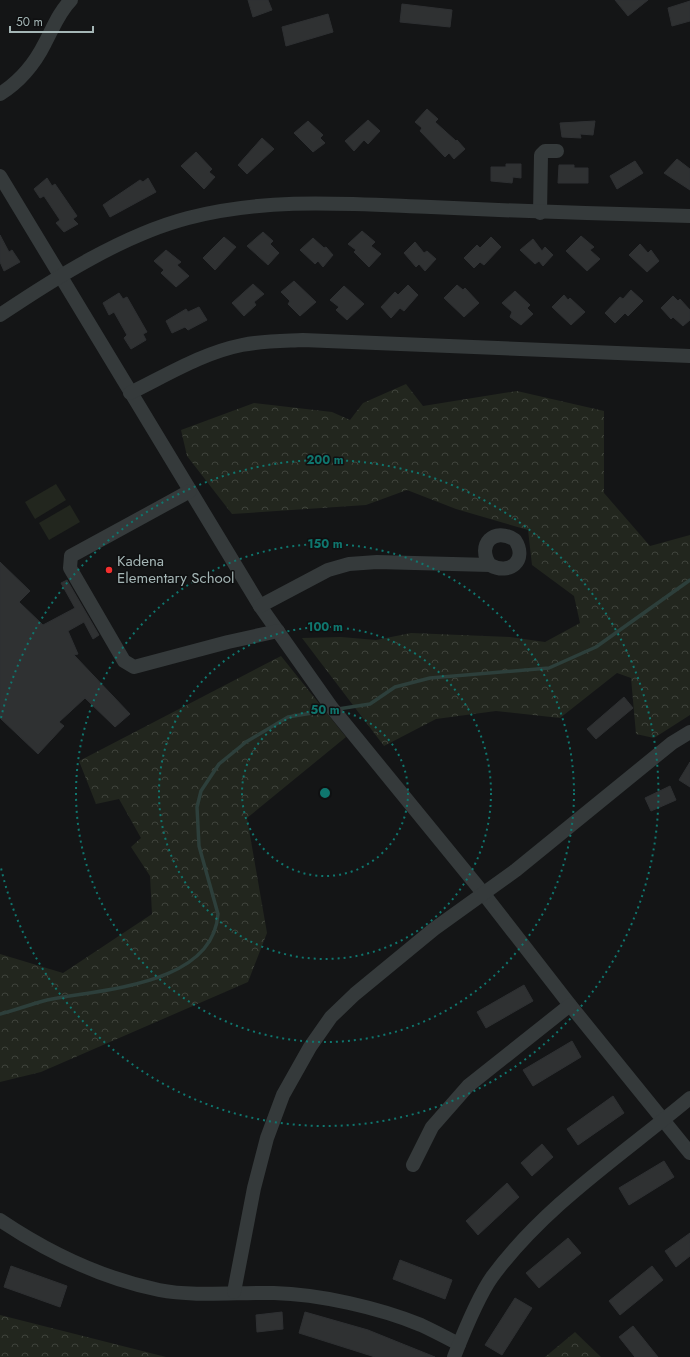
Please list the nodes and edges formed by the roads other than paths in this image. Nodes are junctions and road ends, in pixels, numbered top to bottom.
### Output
1 (70, 0) edge
2 (0, 94) edge
3 (557, 152) dead end
4 (0, 176) edge
5 (540, 213) junction
6 (690, 216) edge
7 (60, 275) junction
8 (0, 315) edge
9 (690, 356) edge
10 (130, 393) junction
11 (190, 491) junction
12 (490, 565) dead end
13 (260, 606) junction
14 (278, 631) junction
15 (690, 732) edge
16 (483, 893) junction
17 (570, 1005) junction
18 (690, 1098) edge
19 (663, 1120) junction
20 (690, 1153) edge
21 (413, 1165) dead end
22 (0, 1220) edge
23 (234, 1292) junction
24 (456, 1351) edge

1 - 2 lane
3 - 5 lane
4 - 7 lane
5 - 6 lane
5 - 7 lane
7 - 8 lane
7 - 10 lane
9 - 10 lane
10 - 11 lane
11 - 13 lane
11 - 14 lane
12 - 13 lane
13 - 14 lane
14 - 16 lane
15 - 16 lane
16 - 17 lane
16 - 23 lane
17 - 19 lane
17 - 21 lane
18 - 19 lane
19 - 20 lane
19 - 24 lane
22 - 23 lane
23 - 24 lane

